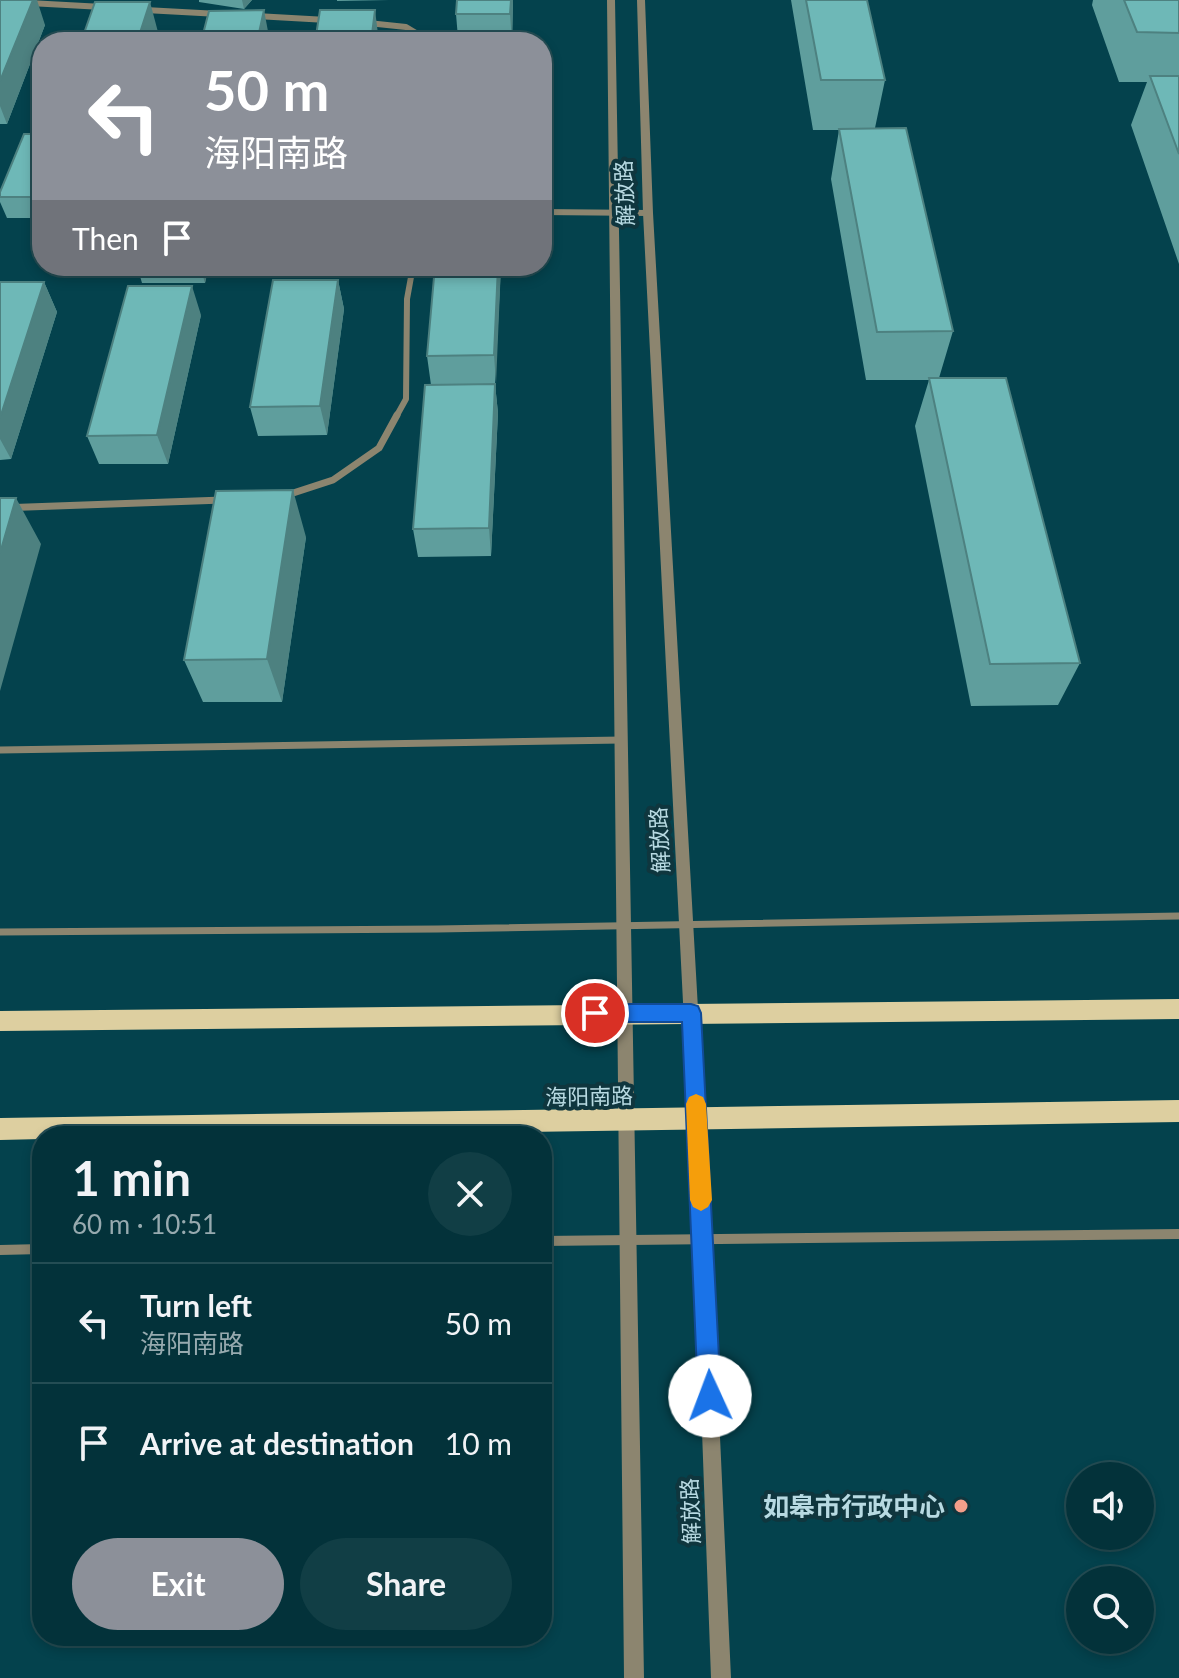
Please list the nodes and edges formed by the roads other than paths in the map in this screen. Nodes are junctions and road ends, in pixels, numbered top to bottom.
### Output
1 (611, 0) edge
2 (641, 0) edge
3 (16, 2) edge
4 (112, 8) edge
5 (144, 10) edge
6 (223, 14) edge
7 (255, 16) edge
8 (335, 21) edge
9 (365, 23) edge
10 (414, 32) edge
11 (552, 212) edge
12 (648, 213) junction
13 (614, 214) junction
14 (411, 276) edge
15 (278, 498) edge
16 (232, 499) edge
17 (0, 508) edge
18 (623, 740) junction
19 (0, 750) edge
20 (1179, 916) edge
21 (623, 925) junction
22 (688, 926) junction
23 (0, 932) edge
24 (1179, 1009) edge
25 (626, 1012) junction
26 (691, 1013) junction
27 (0, 1021) edge
28 (1179, 1111) edge
29 (696, 1119) junction
30 (625, 1121) junction
31 (234, 1126) edge
32 (0, 1129) edge
33 (32, 1129) edge
34 (1179, 1234) edge
35 (627, 1239) junction
36 (703, 1239) junction
37 (552, 1241) edge
38 (32, 1249) edge
39 (0, 1250) edge
40 (634, 1678) edge
41 (721, 1678) edge

1 - 13 street, 解放路
2 - 12 street, 解放路
3 - 4 street
5 - 6 street
7 - 8 street
9 - 10 street
11 - 13 street
12 - 13 street
12 - 22 street, 解放路
13 - 18 street, 解放路
14 - 15 street
16 - 17 street
18 - 19 street
18 - 21 street, 解放路
20 - 22 street
21 - 22 street
21 - 23 street
21 - 25 street, 解放路
22 - 26 street, 解放路
24 - 26 main road
25 - 26 main road
25 - 27 main road
25 - 30 street, 解放路
26 - 29 street, 解放路
28 - 29 main road, 海阳南路
29 - 30 main road, 海阳南路
29 - 36 street, 解放路
30 - 31 main road, 海阳南路
30 - 35 street, 解放路
32 - 33 main road, 海阳南路
34 - 36 street
35 - 36 street
35 - 37 street
35 - 40 street, 解放路
36 - 41 street, 解放路
38 - 39 street

